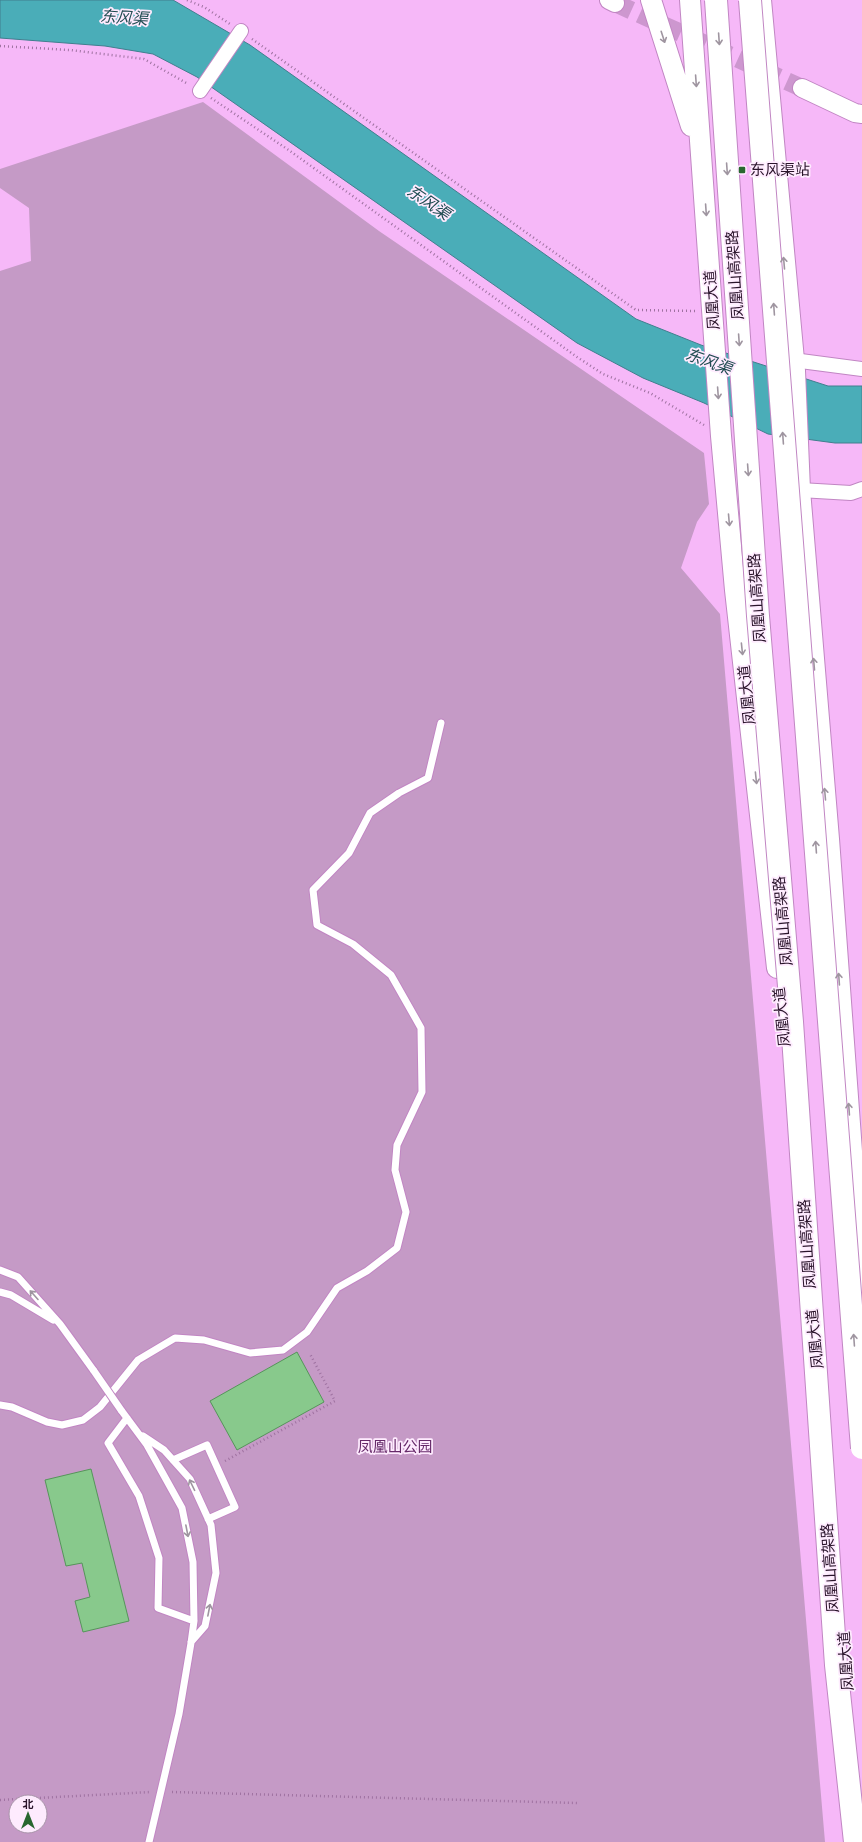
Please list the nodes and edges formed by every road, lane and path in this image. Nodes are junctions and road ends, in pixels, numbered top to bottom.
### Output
1 (187, 0) edge
2 (651, 0) edge
3 (690, 0) edge
4 (716, 0) edge
5 (750, 0) edge
6 (761, 0) edge
7 (241, 31) junction
8 (0, 46) edge
9 (802, 88) tunnel mouth
10 (200, 91) junction
11 (862, 114) edge
12 (702, 158) junction
13 (713, 312) junction
14 (794, 366) junction
15 (862, 369) edge
16 (721, 430) junction
17 (862, 489) edge
18 (800, 490) junction
19 (441, 723) dead end
20 (0, 1270) edge
21 (862, 1287) edge
22 (0, 1292) edge
23 (60, 1324) junction
24 (310, 1354) dead end
25 (0, 1405) edge
26 (128, 1418) junction
27 (140, 1434) junction
28 (862, 1448) edge
29 (173, 1460) junction
30 (216, 1466) junction
31 (208, 1519) junction
32 (194, 1621) junction
33 (191, 1643) junction
34 (162, 1792) junction
35 (0, 1800) edge
36 (577, 1803) dead end
37 (149, 1842) edge
38 (855, 1842) edge
39 (859, 1842) edge

1 - 7 path
2 -> 12 main road
3 -> 12 main road, 凤凰大道
4 -> 38 highway, 凤凰山高架路, bridge
28 -> 5 highway, bridge
14 -> 6 main road
7 - 10 street
7 - 13 path
8 - 10 path
9 - 11 street
10 - 16 path
12 -> 13 main road, 凤凰大道
13 -> 16 main road, 凤凰大道
14 - 15 street
14 - 18 main road
16 -> 39 main road, 凤凰大道
17 - 18 street
21 -> 18 main road
19 - 25 lane
23 -> 20 lane
22 - 23 lane
23 - 26 lane, bridge
24 - 30 path
26 - 27 lane
26 - 32 lane
27 - 29 lane
27 -> 32 lane
29 - 30 lane
31 -> 29 lane
30 - 31 lane
33 -> 31 lane
32 - 33 lane
33 - 34 lane
34 - 35 path
34 - 36 path
34 - 37 lane

